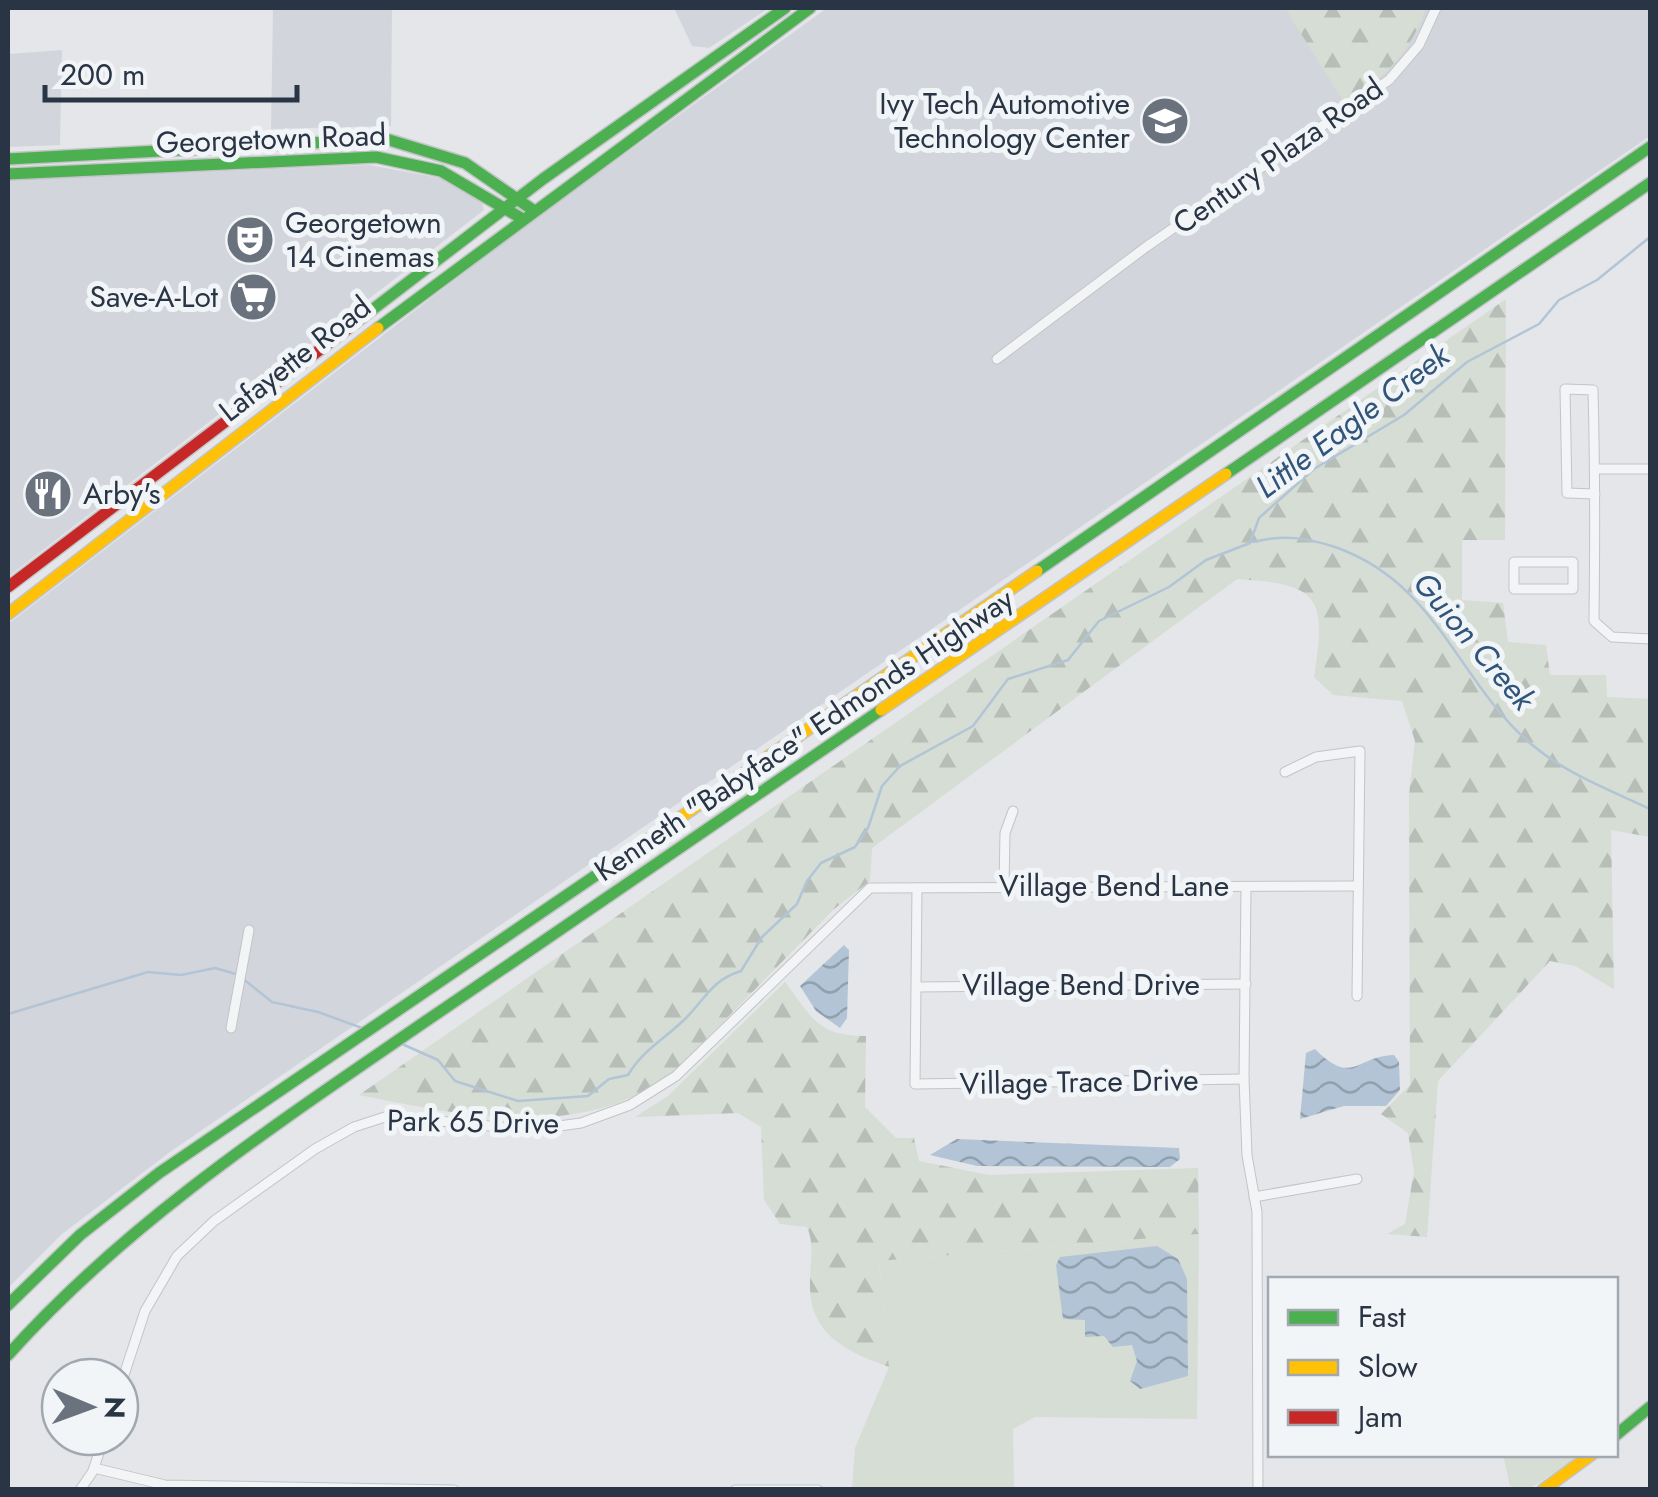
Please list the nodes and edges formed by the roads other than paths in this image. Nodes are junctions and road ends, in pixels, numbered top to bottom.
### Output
1 (784, 8) edge
2 (810, 8) edge
3 (1436, 8) edge
4 (1650, 147) edge
5 (8, 160) edge
6 (8, 174) edge
7 (1650, 183) edge
8 (520, 197) junction
9 (504, 208) junction
10 (533, 210) junction
11 (522, 218) junction
12 (998, 359) dead end
13 (1594, 469) junction
14 (1650, 469) edge
15 (1594, 494) junction
16 (1572, 562) junction
17 (1595, 562) junction
18 (8, 587) edge
19 (8, 614) edge
20 (1650, 638) edge
21 (1285, 772) dead end
22 (1013, 811) dead end
23 (1004, 886) junction
24 (1246, 886) junction
25 (1358, 886) junction
26 (870, 888) joint
27 (917, 888) junction
28 (249, 930) dead end
29 (1246, 984) junction
30 (917, 987) junction
31 (1356, 996) dead end
32 (231, 1028) dead end
33 (1244, 1079) junction
34 (1357, 1179) dead end
35 (1254, 1197) junction
36 (8, 1305) edge
37 (8, 1355) edge
38 (130, 1357) edge
39 (1650, 1407) edge
40 (1618, 1433) edge
41 (98, 1457) edge
42 (1588, 1457) edge
43 (94, 1468) junction
44 (80, 1490) edge
45 (454, 1490) edge
46 (735, 1490) edge
47 (818, 1490) edge
48 (1258, 1490) edge
49 (1544, 1490) edge

1 - 8 main road, Lafayette Road
2 - 10 main road, Lafayette Road
3 - 12 street, Century Plaza Road
4 - 36 main road, Kenneth "Babyface" Edmonds Highway
5 - 8 main road, Georgetown Road
6 - 9 main road, Georgetown Road
7 - 37 main road, Kenneth "Babyface" Edmonds Highway
8 - 9 main road, Lafayette Road
8 - 10 main road, Georgetown Road
9 - 11 main road, Georgetown Road
9 - 18 main road, Lafayette Road
10 - 11 main road, Lafayette Road
11 - 19 main road, Lafayette Road
13 - 14 street
13 - 15 street
13 - 15 street
15 - 17 street
16 - 16 street
16 - 17 street
17 - 20 street
21 - 25 street
22 - 23 street
23 - 24 street, Village Bend Lane
23 - 27 street, Village Bend Lane
24 - 25 street, Village Bend Lane
24 - 29 street
25 - 31 street
26 - 27 street, Village Bend Lane
26 - 38 street, Park 65 Drive
27 - 30 street
28 - 32 street
29 - 30 street, Village Bend Drive
29 - 33 street
30 - 33 street, Village Trace Drive
33 - 35 street
34 - 35 street
35 - 48 street
39 - 40 main road
41 - 43 street
42 - 49 main road
43 - 44 street
43 - 45 street
46 - 47 street

